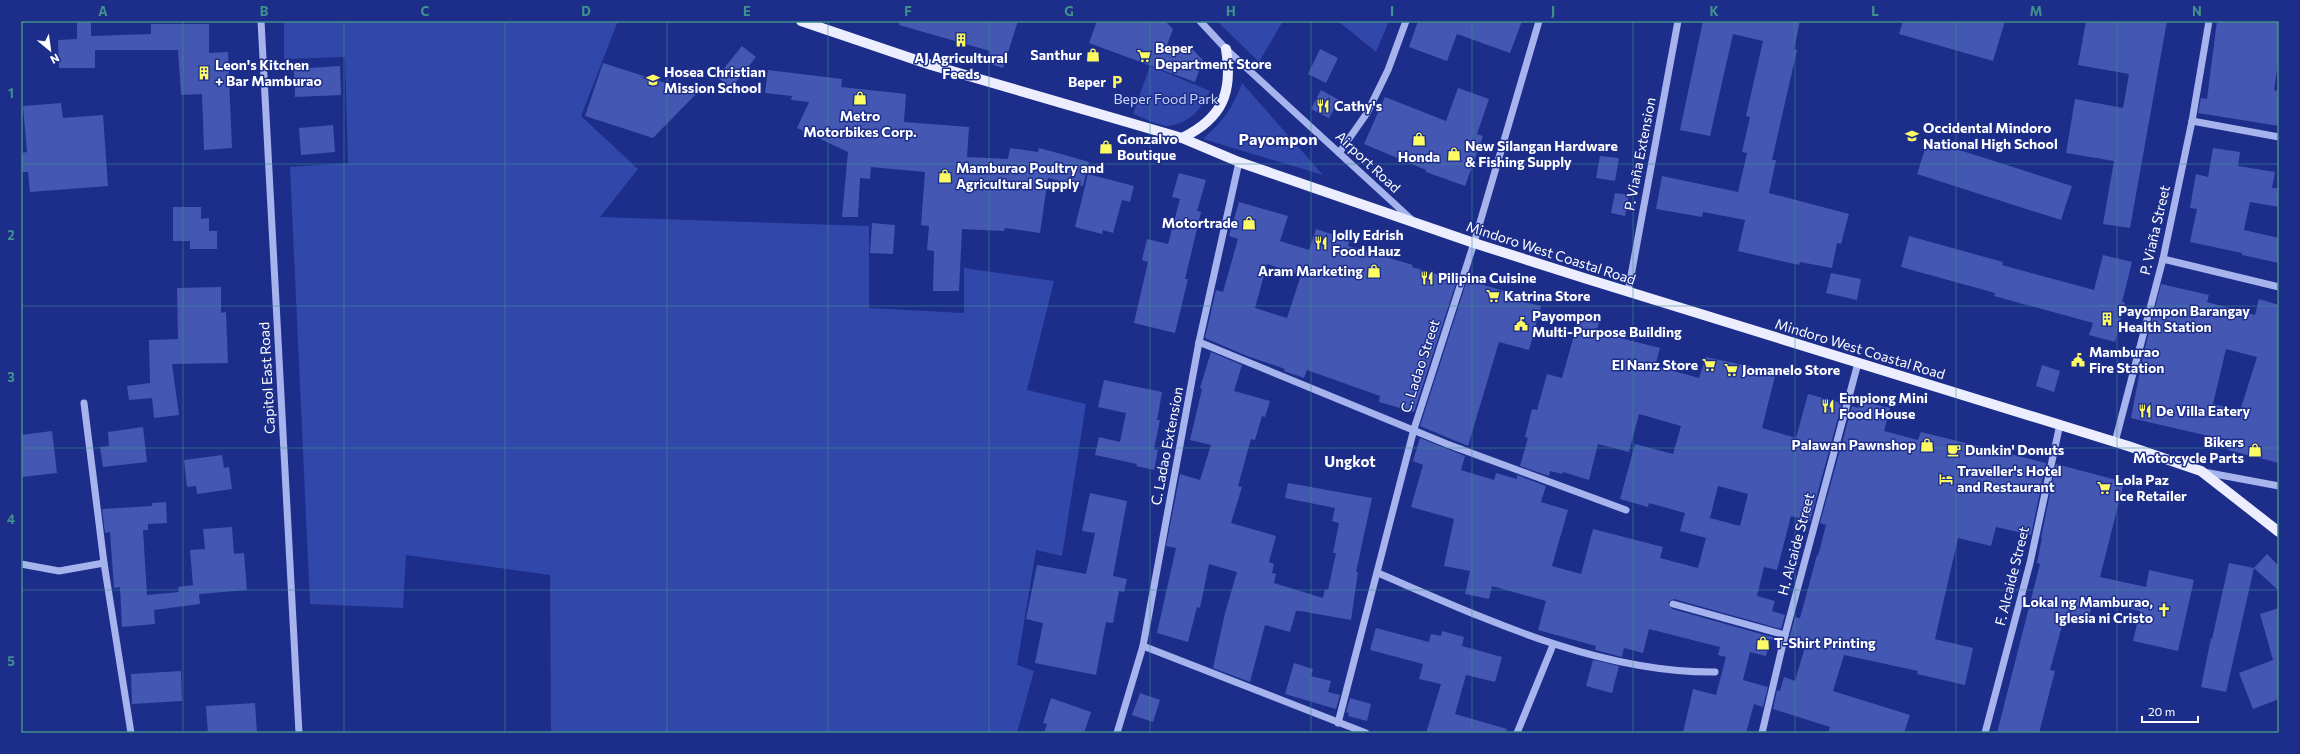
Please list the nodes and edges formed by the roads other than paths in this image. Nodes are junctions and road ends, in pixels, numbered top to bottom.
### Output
1 (260, 21) edge
2 (801, 21) edge
3 (1200, 21) edge
4 (1406, 21) edge
5 (1539, 21) edge
6 (1678, 21) edge
7 (2209, 21) edge
8 (1226, 48) junction
9 (2192, 121) junction
10 (2279, 137) edge
11 (1182, 138) junction
12 (1339, 153) junction
13 (1239, 162) junction
14 (1415, 223) junction
15 (1474, 243) junction
16 (2164, 259) junction
17 (2279, 287) edge
18 (1628, 292) junction
19 (1199, 342) junction
20 (1858, 363) junction
21 (84, 403) dead end
22 (2060, 424) junction
23 (1414, 430) junction
24 (2115, 442) junction
25 (2201, 471) junction
26 (2279, 486) edge
27 (1626, 510) dead end
28 (2279, 532) edge
29 (21, 564) edge
30 (104, 564) junction
31 (1378, 573) junction
32 (1673, 604) dead end
33 (1785, 635) junction
34 (1553, 645) junction
35 (1143, 646) junction
36 (1715, 672) dead end
37 (1338, 723) junction
38 (131, 733) edge
39 (299, 733) edge
40 (1117, 733) edge
41 (1366, 733) edge
42 (1517, 733) edge
43 (1762, 733) edge
44 (1985, 733) edge

1 - 39 street, Capitol East Road
2 - 11 main road, Mindoro West Coastal Road
3 - 8 street, Airport Road
4 - 12 street
5 - 15 street, C. Ladao Street
6 - 18 street, P. Viaña Extension
7 - 9 street, P. Viaña Street
8 - 11 main road
8 - 12 street, Airport Road
9 - 10 street
9 - 16 street, P. Viaña Street
11 - 13 main road, Mindoro West Coastal Road
12 - 14 street, Airport Road
13 - 14 main road, Mindoro West Coastal Road
13 - 19 street, C. Ladao Extension
14 - 15 main road, Mindoro West Coastal Road
15 - 18 main road, Mindoro West Coastal Road
15 - 23 street, C. Ladao Street
16 - 17 street
16 - 24 street, P. Viaña Street
18 - 20 main road, Mindoro West Coastal Road
19 - 23 street
19 - 35 street, C. Ladao Extension
20 - 22 main road, Mindoro West Coastal Road
20 - 33 street, H. Alcaide Street
21 - 30 street
22 - 24 main road, Mindoro West Coastal Road
22 - 44 street, F. Alcaide Street
23 - 27 street
23 - 31 street, C. Ladao Street
24 - 25 main road, Mindoro West Coastal Road
25 - 26 street
25 - 28 main road, Mindoro West Coastal Road
29 - 30 street
30 - 38 street
31 - 34 street
31 - 37 street, C. Ladao Street
32 - 33 street
33 - 43 street, H. Alcaide Street
34 - 36 street
34 - 42 street
35 - 37 street
35 - 40 street, C. Ladao Extension
37 - 41 street

